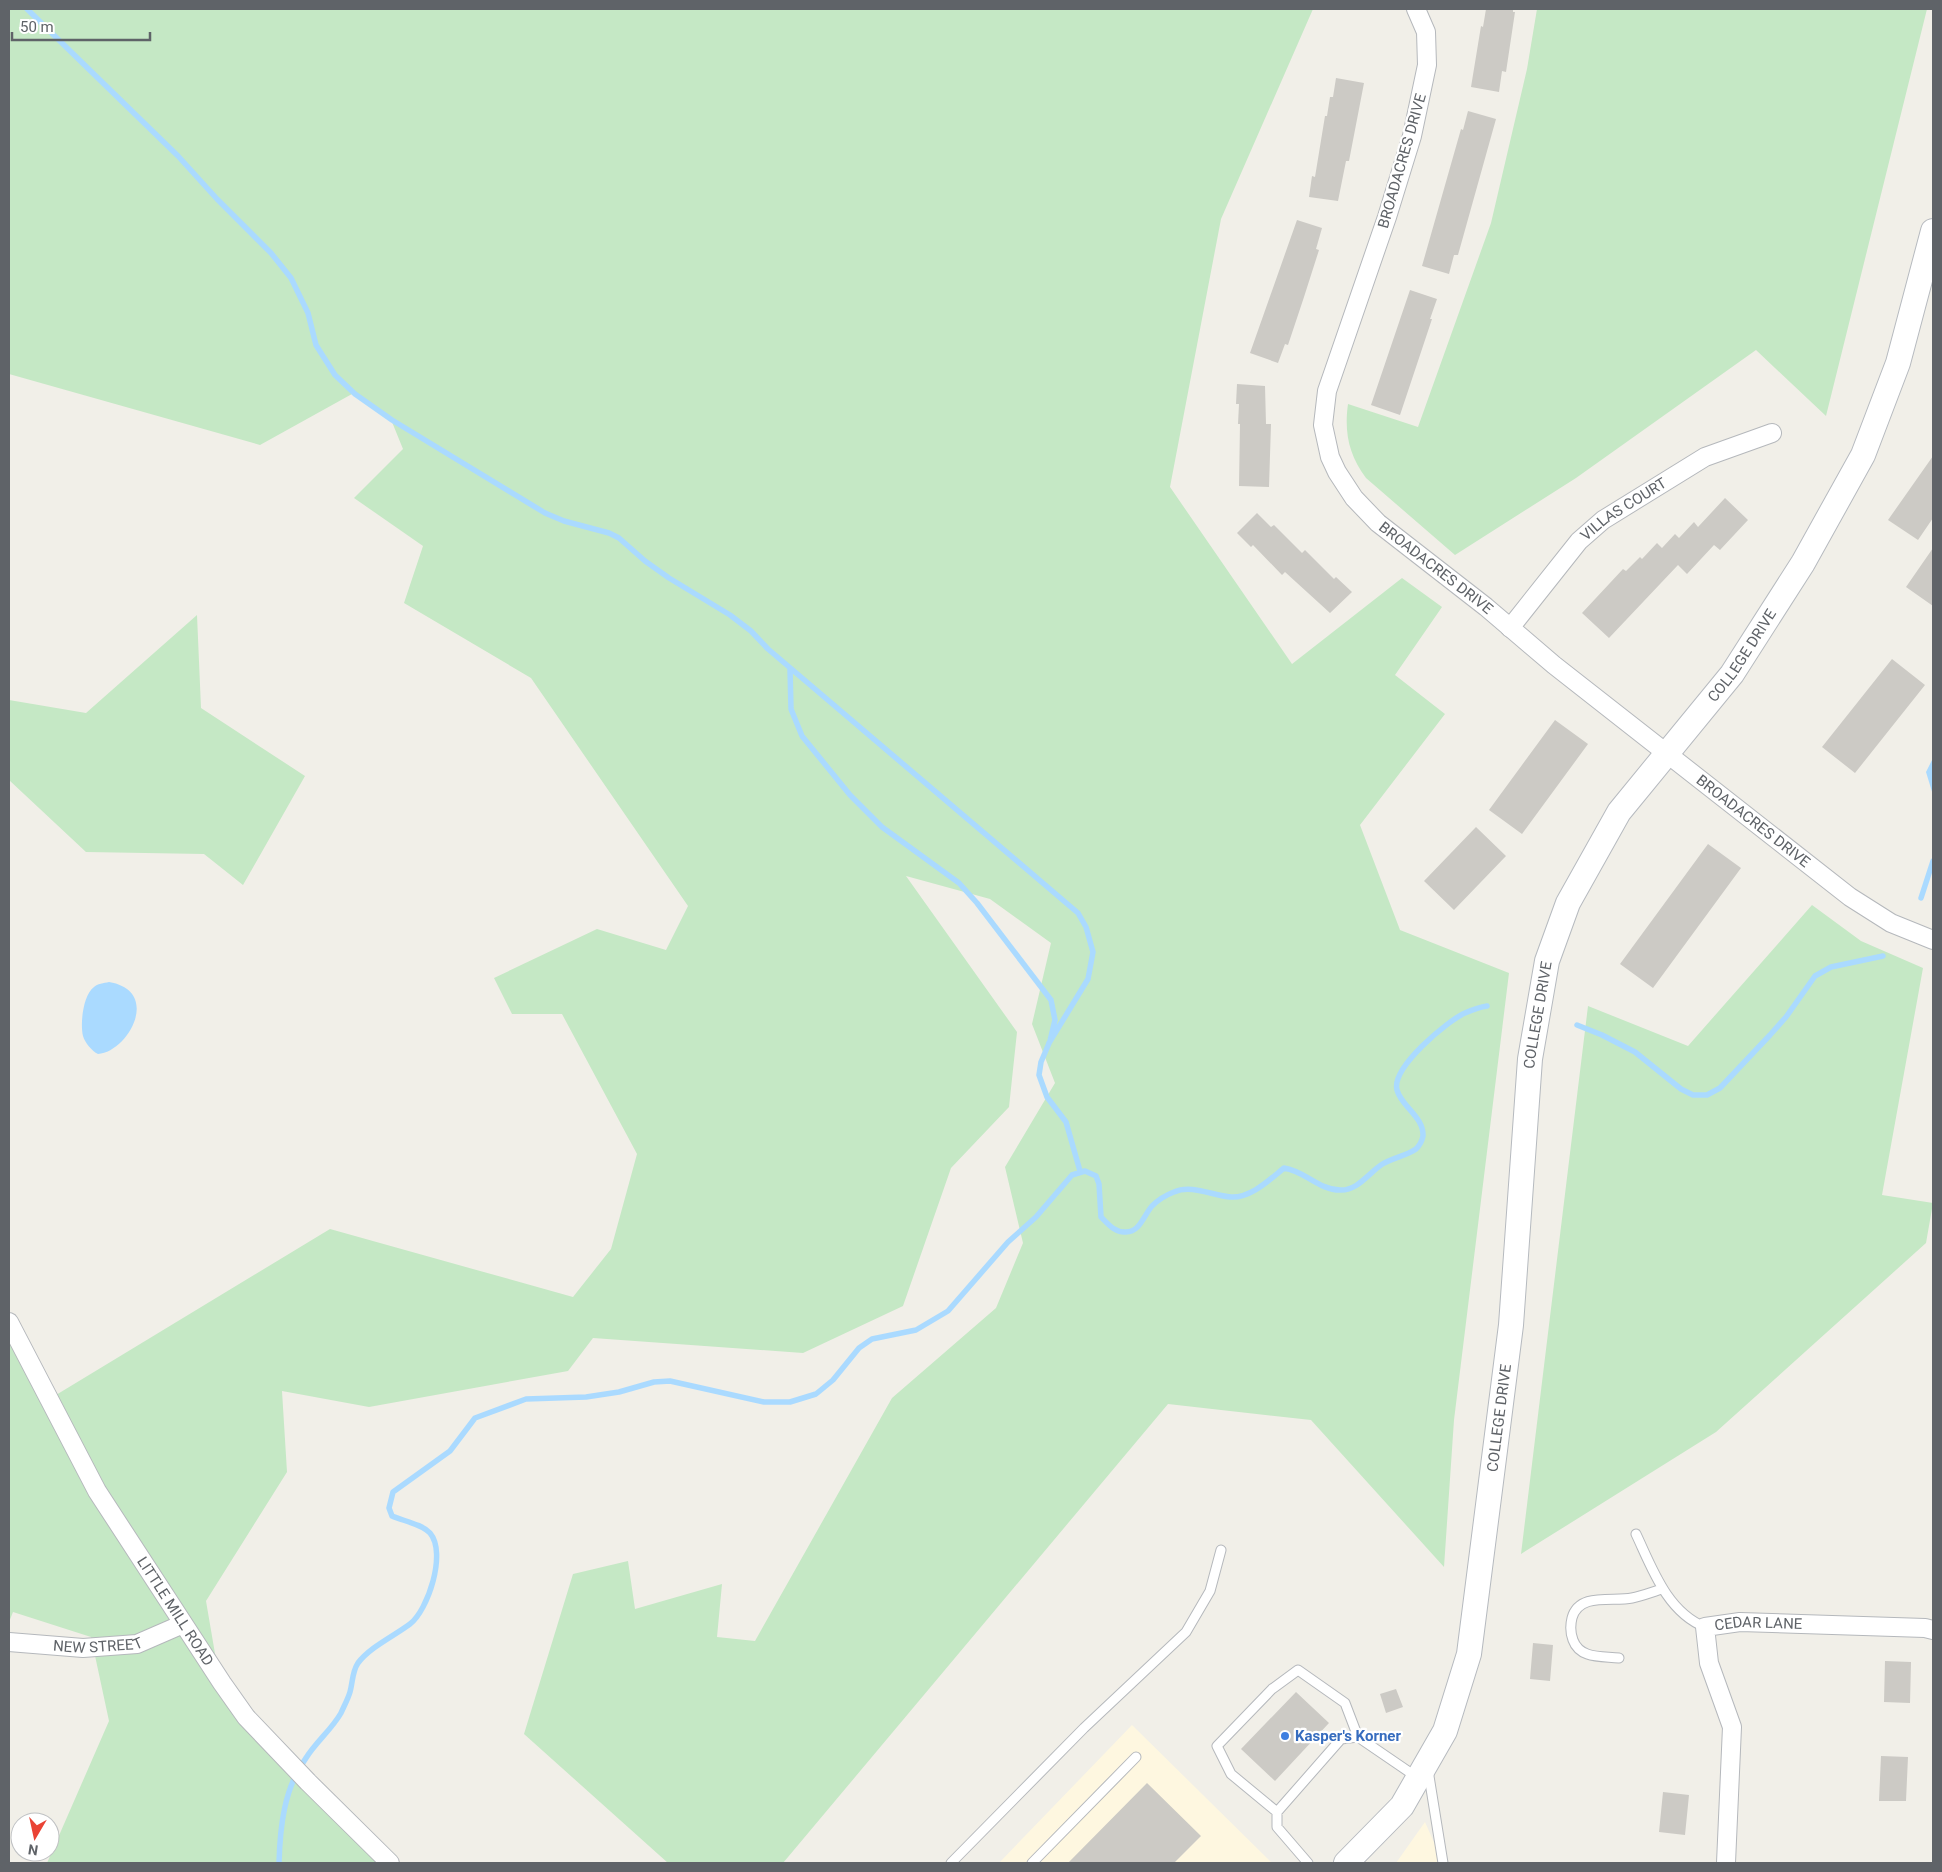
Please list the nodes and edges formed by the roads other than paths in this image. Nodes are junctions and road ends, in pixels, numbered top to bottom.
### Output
1 (1416, 9) edge
2 (1933, 231) edge
3 (1772, 433) dead end
4 (1510, 628) junction
5 (1667, 753) junction
6 (1933, 940) edge
7 (9, 1322) edge
8 (1636, 1534) dead end
9 (1221, 1550) dead end
10 (1662, 1588) junction
11 (183, 1624) junction
12 (1704, 1627) junction
13 (1933, 1630) edge
14 (9, 1642) edge
15 (1619, 1658) dead end
16 (1358, 1736) junction
17 (1136, 1757) dead end
18 (1423, 1770) junction
19 (1277, 1812) junction
20 (390, 1863) edge
21 (951, 1863) edge
22 (1032, 1863) edge
23 (1308, 1863) edge
24 (1346, 1863) edge
25 (1443, 1863) edge
26 (1726, 1863) edge

1 - 4 street, BROADACRES DRIVE
2 - 5 main road, COLLEGE DRIVE
3 - 4 street, VILLAS COURT
4 - 5 street, BROADACRES DRIVE
5 - 6 street, BROADACRES DRIVE
5 - 18 main road, COLLEGE DRIVE
7 - 11 street, LITTLE MILL ROAD
8 - 10 lane
9 - 21 lane
10 - 12 lane
10 - 15 lane
11 - 14 street, NEW STREET
11 - 20 street, LITTLE MILL ROAD
12 - 13 street, CEDAR LANE
12 - 26 street, CEDAR LANE
16 - 18 lane
16 - 19 lane
16 - 19 lane
17 - 22 lane
18 - 24 main road, COLLEGE DRIVE
18 - 25 lane
19 - 23 lane

